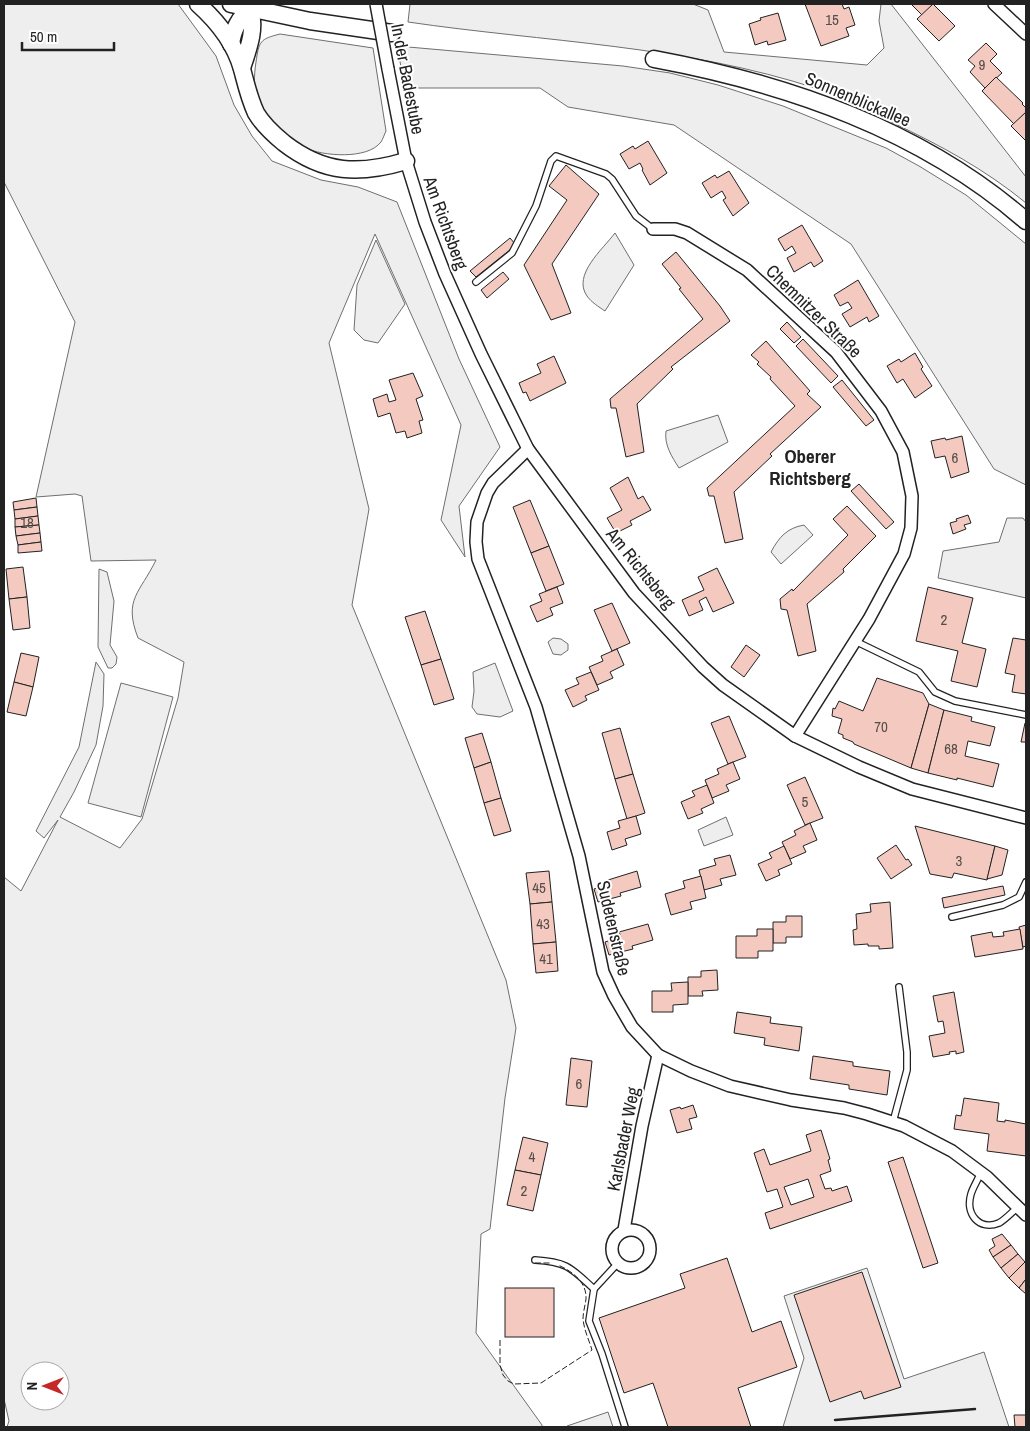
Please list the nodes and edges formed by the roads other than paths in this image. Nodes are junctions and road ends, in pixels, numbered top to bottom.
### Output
1 (198, 4) edge
2 (231, 4) edge
3 (376, 4) edge
4 (994, 4) edge
5 (250, 8) junction
6 (392, 33) dead end
7 (1026, 34) edge
8 (231, 44) junction
9 (654, 59) dead end
10 (242, 68) junction
11 (406, 161) junction
12 (1026, 221) edge
13 (653, 229) joint
14 (476, 282) dead end
15 (528, 449) junction
16 (855, 642) junction
17 (1026, 715) edge
18 (795, 736) junction
19 (1026, 818) edge
20 (1026, 882) edge
21 (952, 917) dead end
22 (899, 987) dead end
23 (658, 1055) junction
24 (893, 1122) junction
25 (981, 1172) junction
26 (1022, 1211) edge
27 (624, 1230) junction
28 (535, 1260) dead end
29 (618, 1263) junction
30 (594, 1289) junction
31 (625, 1427) edge

1 - 8 main road
2 - 5 main road
3 - 11 street, In der Badestube, bridge
4 - 7 street
5 - 6 main road
5 - 8 main road
5 - 10 main road
8 - 10 main road
9 - 12 main road, Sonnenblickallee
10 - 11 main road
11 - 15 street, Am Richtsberg
13 - 14 lane
13 - 16 street, Chemnitzer Straße
15 - 18 street, Am Richtsberg
15 - 23 street, Sudetenstraße
16 - 17 lane
16 - 18 street, Chemnitzer Straße
18 - 19 street, Am Richtsberg
20 - 21 lane
22 - 24 lane
23 - 24 street, Sudetenstraße
23 - 27 street, Karlsbader Weg
24 - 25 street, Sudetenstraße
25 - 26 street, Sudetenstraße
25 - 26 lane
27 - 29 street, Karlsbader Weg
27 - 29 street
28 - 30 lane
29 - 30 lane
30 - 31 lane

